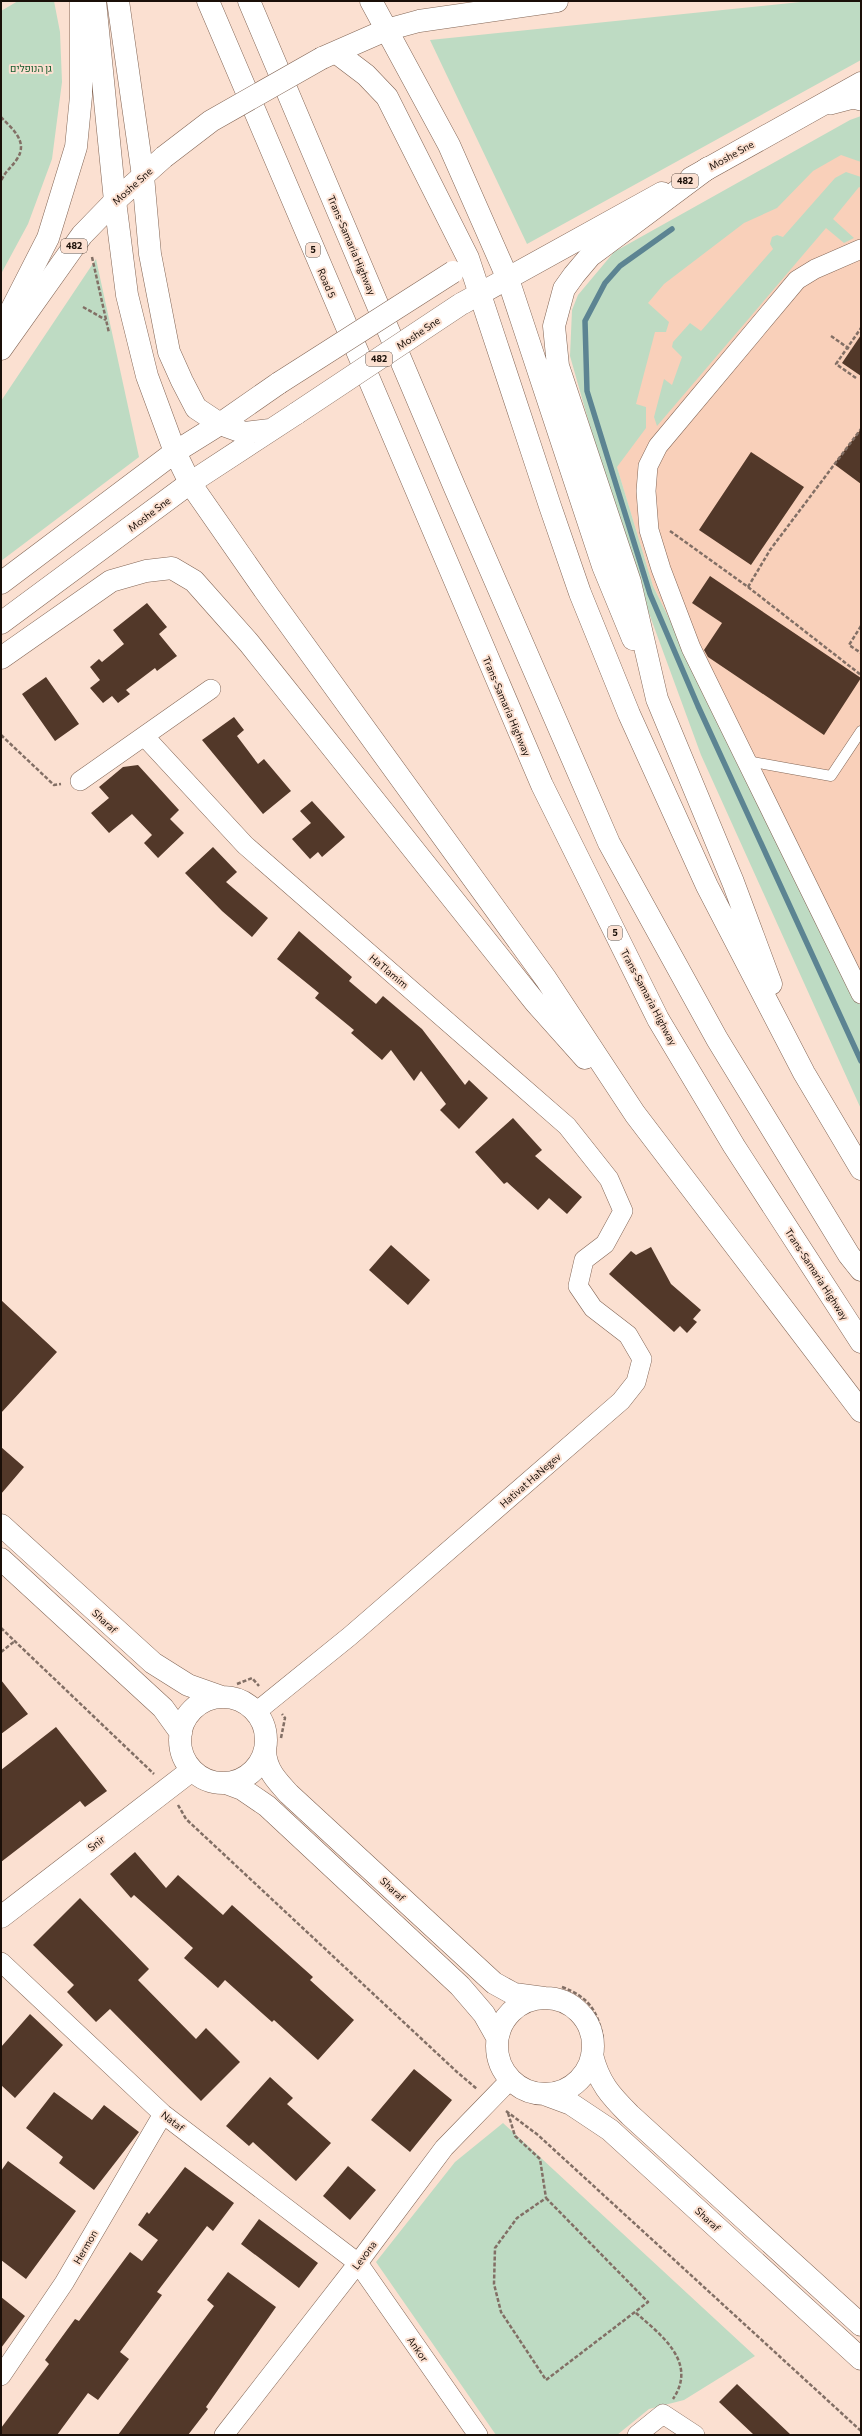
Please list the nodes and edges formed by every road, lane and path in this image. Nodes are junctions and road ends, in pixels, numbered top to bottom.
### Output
1 (81, 1) edge
2 (95, 1) edge
3 (118, 1) edge
4 (208, 1) edge
5 (249, 1) edge
6 (371, 1) edge
7 (557, 1) edge
8 (386, 30) junction
9 (329, 56) junction
10 (861, 83) edge
11 (861, 101) edge
12 (817, 108) junction
13 (1, 117) edge
14 (708, 168) junction
15 (1, 170) edge
16 (4, 173) junction
17 (143, 176) junction
18 (1, 181) edge
19 (115, 201) junction
20 (480, 214) junction
21 (861, 249) edge
22 (460, 265) junction
23 (508, 279) junction
24 (470, 299) junction
25 (83, 307) dead end
26 (106, 321) dead end
27 (861, 328) edge
28 (1, 330) edge
29 (831, 336) dead end
30 (848, 347) junction
31 (1, 349) edge
32 (851, 350) dead end
33 (856, 378) dead end
34 (220, 424) junction
35 (861, 429) edge
36 (271, 430) junction
37 (175, 452) junction
38 (190, 483) junction
39 (646, 514) junction
40 (1, 582) edge
41 (748, 587) junction
42 (1, 623) edge
43 (861, 626) edge
44 (861, 653) edge
45 (1, 658) edge
46 (861, 675) edge
47 (211, 689) dead end
48 (657, 699) junction
49 (861, 731) edge
50 (1, 735) edge
51 (145, 737) junction
52 (746, 761) junction
53 (80, 781) joint
54 (861, 994) edge
55 (804, 1073) junction
56 (635, 1114) junction
57 (861, 1169) edge
58 (623, 1211) joint
59 (861, 1270) edge
60 (861, 1342) edge
61 (861, 1411) edge
62 (1, 1525) edge
63 (1, 1558) edge
64 (1, 1628) edge
65 (15, 1641) junction
66 (1, 1652) edge
67 (222, 1697) junction
68 (256, 1712) junction
69 (180, 1733) junction
70 (265, 1751) junction
71 (192, 1770) junction
72 (226, 1783) junction
73 (168, 1788) junction
74 (1, 1917) edge
75 (1, 1962) edge
76 (544, 1998) junction
77 (497, 2037) junction
78 (592, 2056) junction
79 (510, 2080) junction
80 (544, 2094) junction
81 (490, 2099) junction
82 (508, 2112) junction
83 (163, 2114) junction
84 (546, 2198) junction
85 (358, 2263) junction
86 (636, 2313) junction
87 (861, 2324) edge
88 (861, 2359) edge
89 (1, 2376) edge
90 (662, 2414) junction
91 (861, 2431) edge
92 (694, 2433) edge
93 (224, 2435) edge
94 (478, 2435) edge
95 (637, 2435) edge

1 - 28 main road
2 - 19 main road
3 - 17 main road
4 - 60 main road, Road 5 / 5
5 - 59 main road
6 - 8 main road
7 - 8 main road, Moshe Sne / 482
8 - 9 main road, Moshe Sne / 482
8 - 20 main road
9 - 17 main road, Moshe Sne / 482, bridge
9 - 22 main road
10 - 12 main road, Moshe Sne / 482
11 - 12 street
12 - 14 main road, Moshe Sne / 482
13 - 16 path
14 - 23 main road, Moshe Sne / 482
14 - 48 main road
15 - 16 path
16 - 18 path
17 - 19 main road, Moshe Sne / 482
17 - 34 main road
19 - 31 main road, Moshe Sne / 482
19 - 37 main road
20 - 22 main road
20 - 23 main road
21 - 39 street
22 - 24 main road
22 - 34 main road, bridge
23 - 24 main road, Moshe Sne / 482
23 - 48 main road
24 - 36 main road, Moshe Sne / 482, bridge
24 - 55 main road
25 - 26 path
27 - 30 path
29 - 30 path
30 - 32 path
30 - 33 path
34 - 36 main road
34 - 37 main road
35 - 41 path
36 - 38 main road, Moshe Sne / 482
37 - 38 main road
37 - 40 main road
38 - 42 main road, Moshe Sne / 482
38 - 56 main road
39 - 41 path
39 - 52 street
41 - 46 path
43 - 44 path
45 - 56 main road
47 - 51 street
48 - 55 main road
49 - 52 lane
50 - 53 path
51 - 53 street
51 - 58 street, HaTlamim
52 - 54 street
55 - 57 main road
56 - 61 main road
58 - 68 street, Hativat HaNegev
62 - 67 main road, Sharaf
63 - 69 main road
64 - 65 path
65 - 66 path
65 - 73 path
67 - 68 main road
67 - 69 main road
68 - 70 main road
69 - 71 main road
70 - 72 main road
70 - 76 main road, Sharaf
71 - 72 main road
71 - 73 main road, Snir
72 - 77 main road
73 - 74 main road, Snir
73 - 81 path
75 - 83 street, Nataf
76 - 77 main road
76 - 78 main road
77 - 79 main road
78 - 80 main road
78 - 87 main road
79 - 80 main road
79 - 81 street, Levona
80 - 88 main road, Sharaf
81 - 82 path
81 - 85 street, Levona
82 - 84 path
82 - 91 path
83 - 85 street, Nataf
83 - 89 street, Hermon
84 - 86 path
84 - 86 path
85 - 93 street, Levona
85 - 94 street, Ankor
86 - 90 path
90 - 92 street
90 - 95 street

